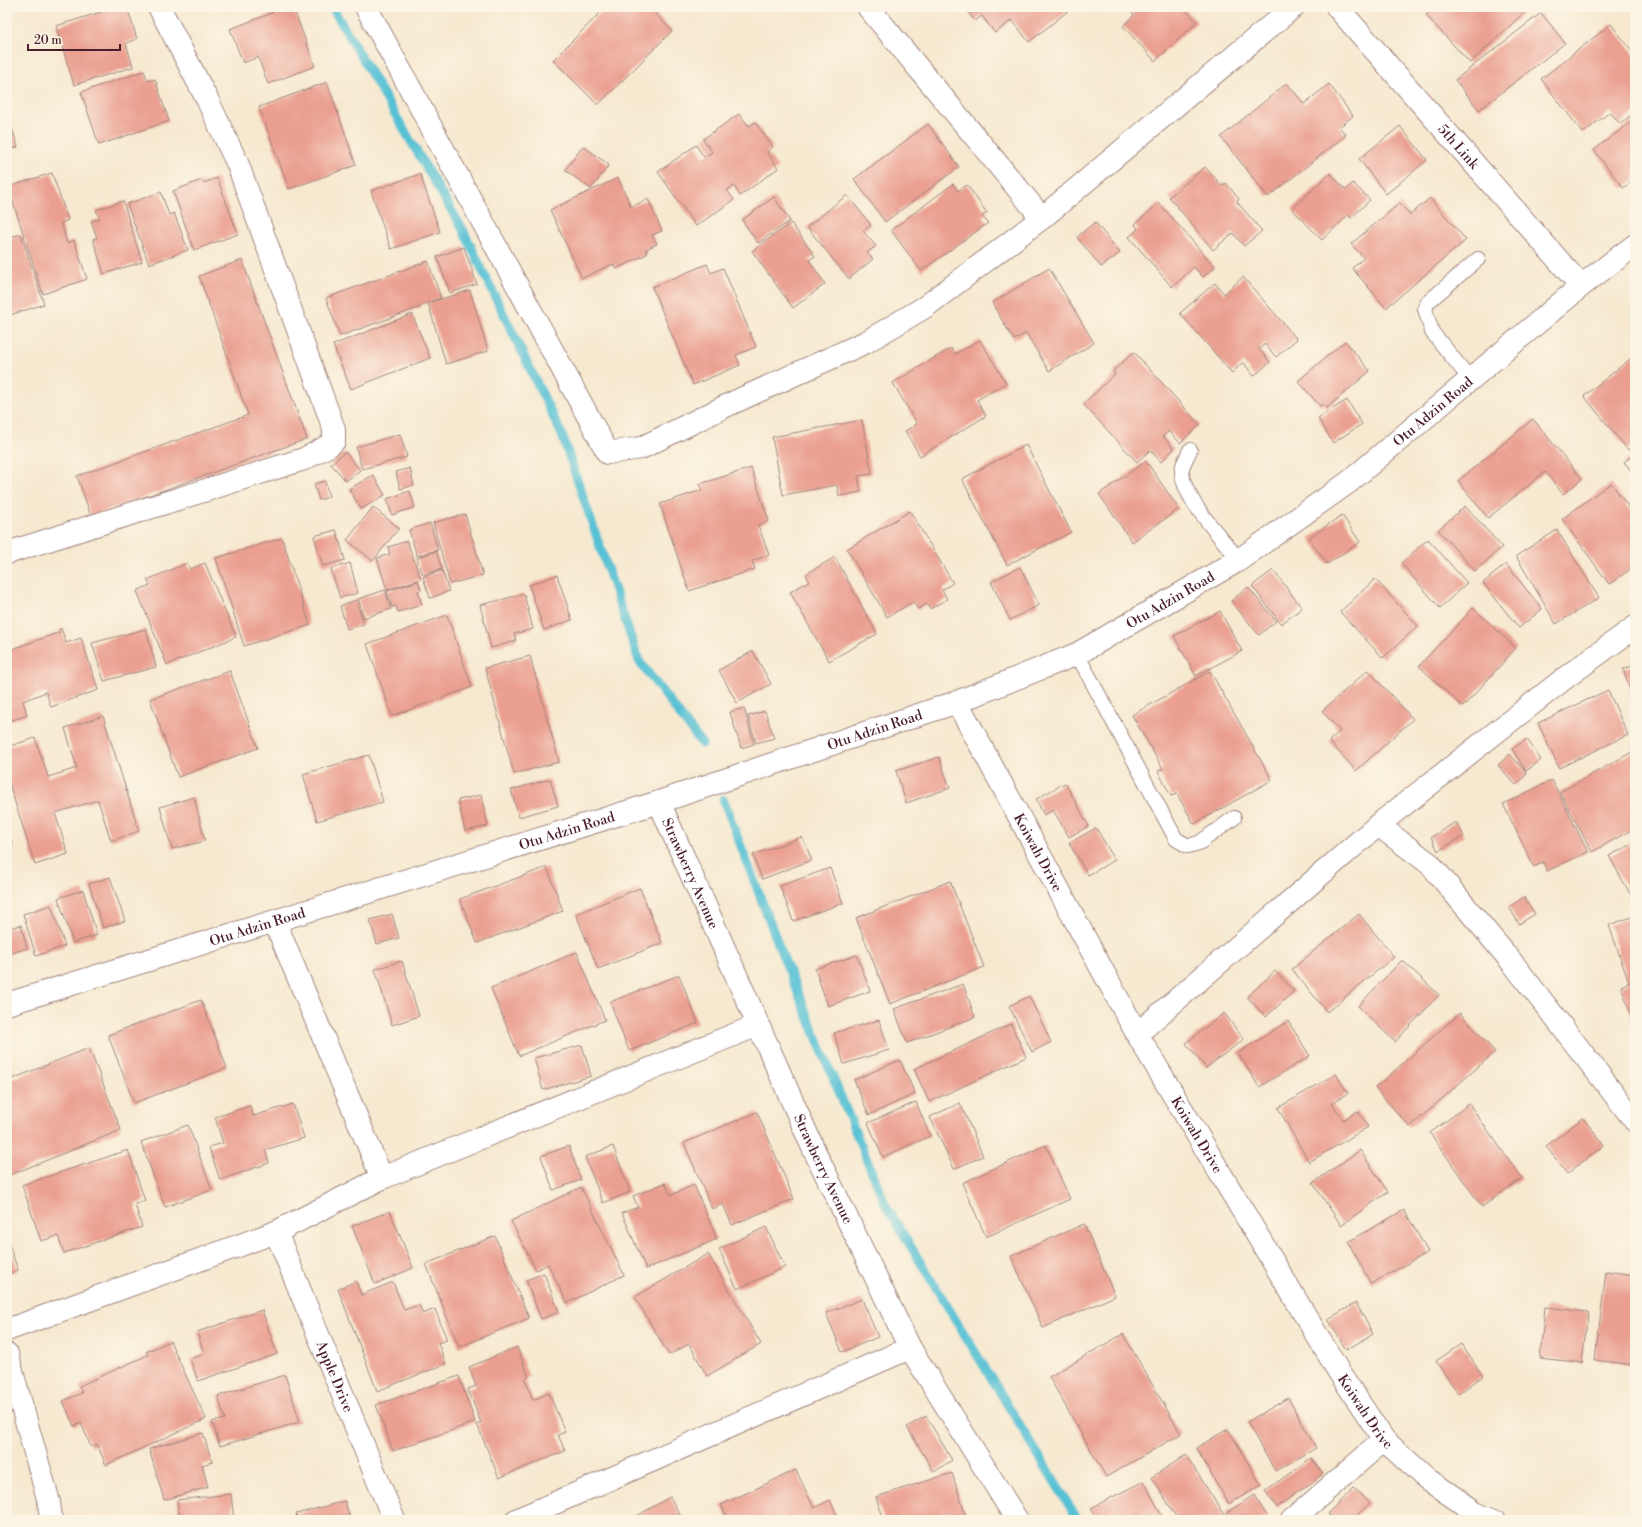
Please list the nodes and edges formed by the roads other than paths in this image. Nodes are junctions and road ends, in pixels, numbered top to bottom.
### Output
1 (159, 7) edge
2 (366, 7) edge
3 (868, 7) edge
4 (1293, 7) edge
5 (1337, 7) edge
6 (1042, 218) junction
7 (1635, 245) edge
8 (1478, 259) dead end
9 (1581, 286) junction
10 (1470, 379) junction
11 (1190, 450) dead end
12 (7, 553) edge
13 (1239, 560) junction
14 (1635, 627) edge
15 (1077, 654) junction
16 (957, 702) junction
17 (659, 802) junction
18 (1234, 818) dead end
19 (1378, 825) junction
20 (275, 922) junction
21 (7, 1004) edge
22 (758, 1025) junction
23 (1137, 1034) junction
24 (1635, 1121) edge
25 (382, 1178) junction
26 (276, 1232) junction
27 (7, 1330) edge
28 (910, 1348) junction
29 (7, 1354) edge
30 (1384, 1440) junction
31 (1480, 1517) edge
32 (51, 1520) edge
33 (394, 1520) edge
34 (516, 1520) edge
35 (1018, 1520) edge
36 (1292, 1520) edge

1 - 12 street
2 - 6 street
3 - 6 street
4 - 6 street
5 - 9 street, 5th Link
7 - 9 street, Otu Adzin Road
8 - 10 lane
9 - 10 street, Otu Adzin Road
10 - 13 street, Otu Adzin Road
11 - 13 lane
13 - 15 street, Otu Adzin Road
14 - 19 street
15 - 16 street, Otu Adzin Road
15 - 18 lane
16 - 17 street, Otu Adzin Road
16 - 23 street, Koiwah Drive
17 - 20 street, Otu Adzin Road
17 - 22 street, Strawberry Avenue
19 - 23 street
19 - 24 street
20 - 21 street, Otu Adzin Road
20 - 25 street
22 - 25 street
22 - 28 street, Strawberry Avenue
23 - 30 street, Koiwah Drive
25 - 26 street
26 - 27 street
26 - 33 street, Apple Drive
28 - 34 street
28 - 35 street, Strawberry Avenue
29 - 32 street
30 - 31 street, Koiwah Drive
30 - 36 street

